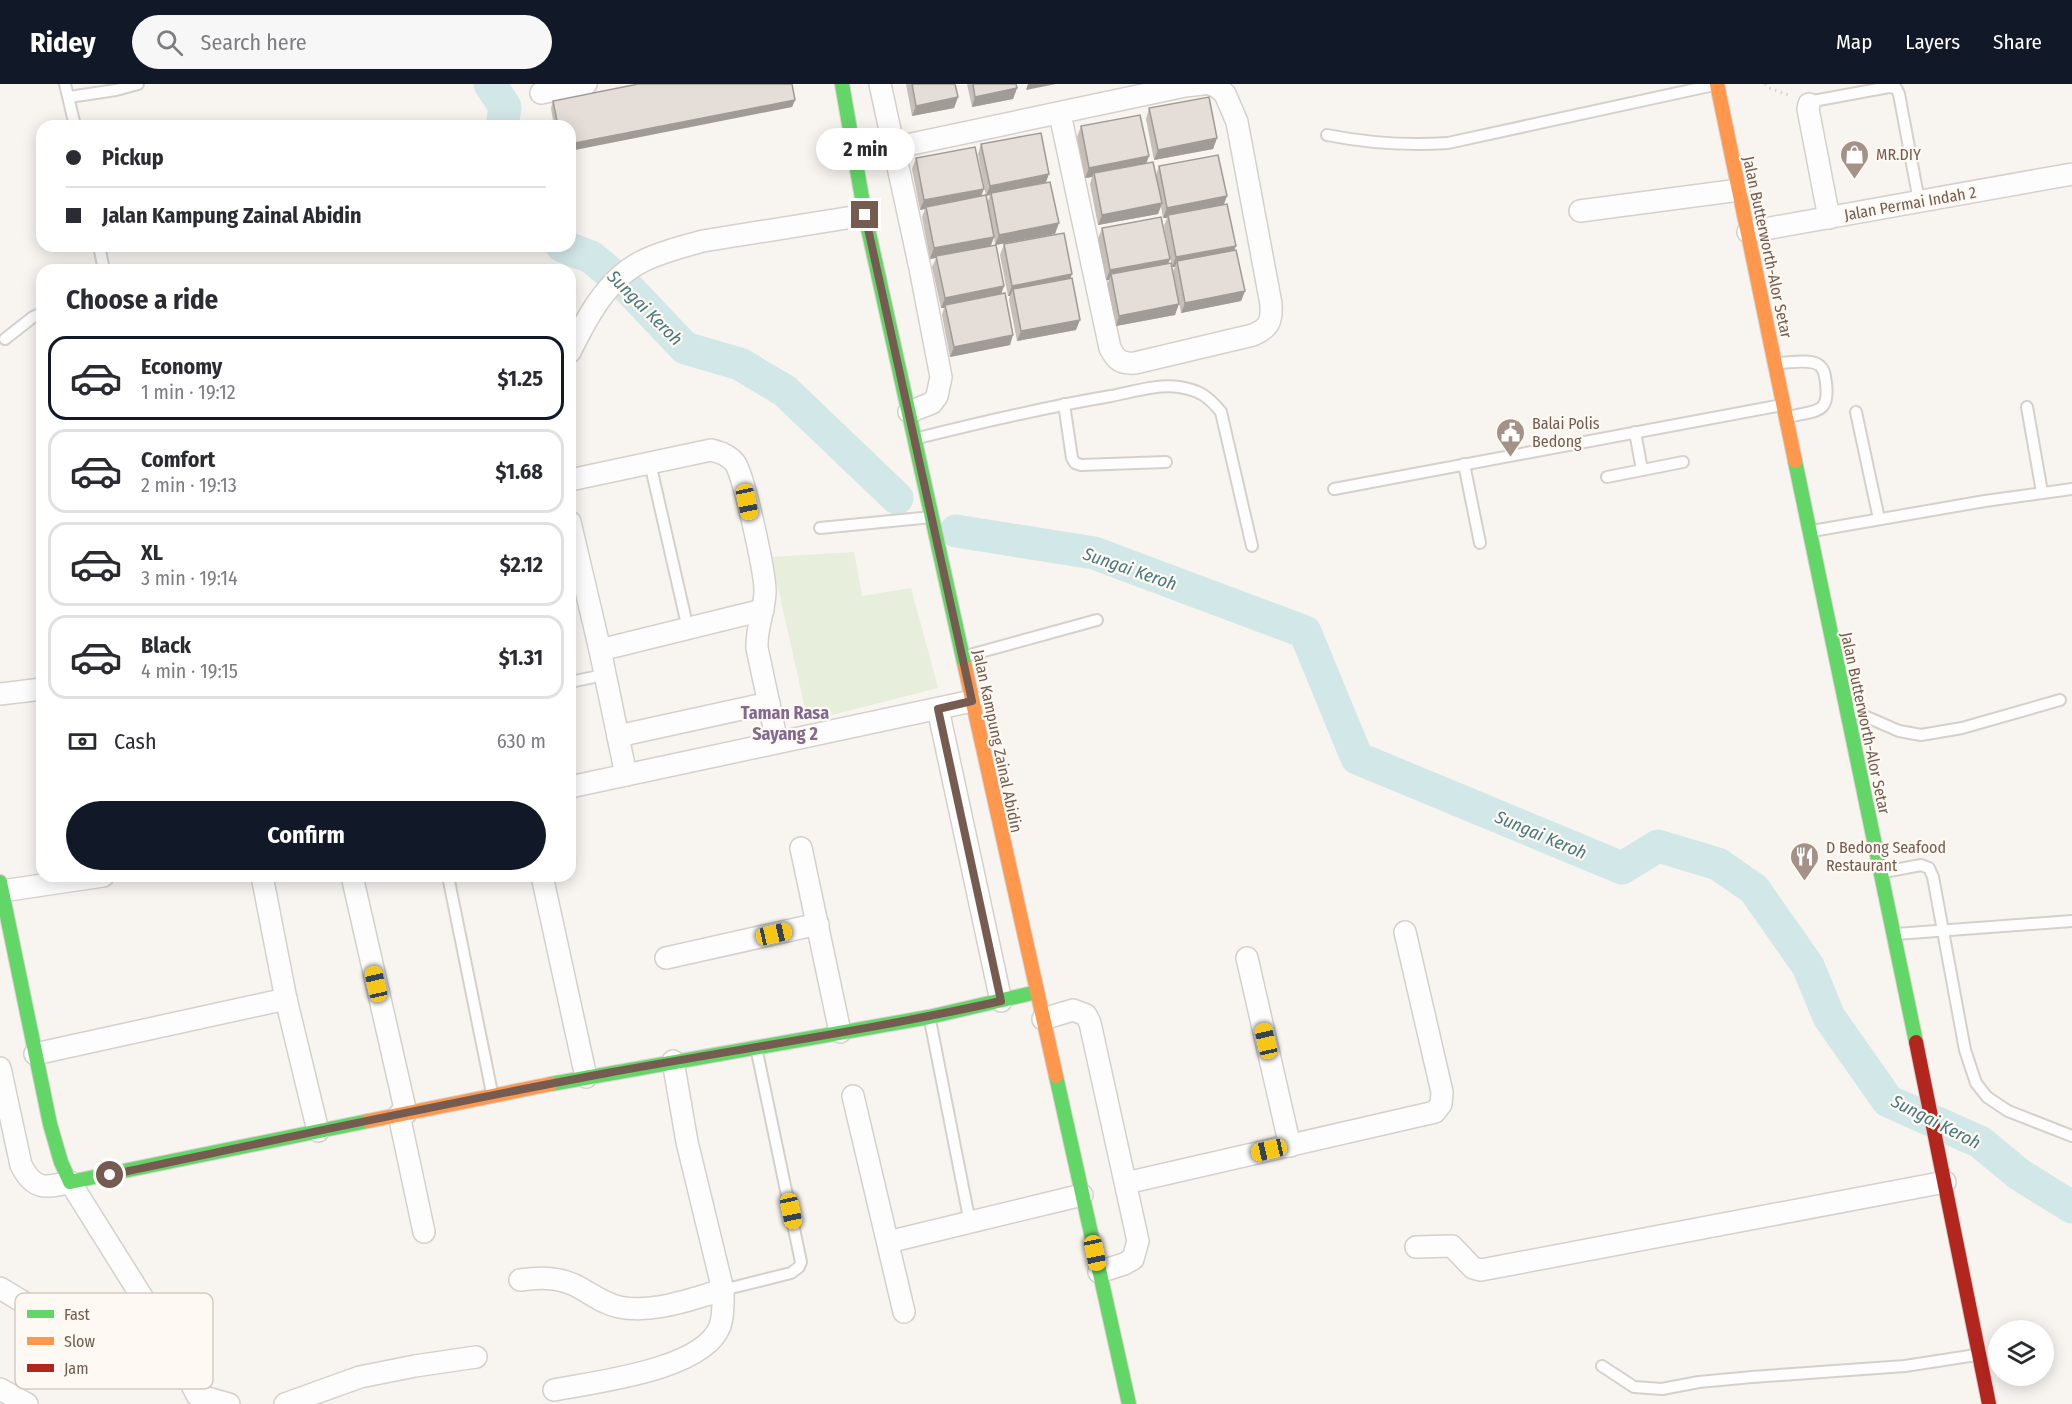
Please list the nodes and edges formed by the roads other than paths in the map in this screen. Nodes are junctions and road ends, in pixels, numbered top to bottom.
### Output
1 (65, 84) edge
2 (138, 84) edge
3 (586, 84) edge
4 (842, 84) edge
5 (880, 84) edge
6 (1203, 84) edge
7 (1209, 84) edge
8 (1717, 84) edge
9 (541, 93) dead end
10 (69, 97) junction
11 (1809, 104) joint
12 (1060, 114) junction
13 (74, 120) edge
14 (1327, 135) dead end
15 (894, 148) junction
16 (855, 156) junction
17 (2072, 174) edge
18 (1739, 190) junction
19 (1919, 201) junction
20 (1580, 211) dead end
21 (865, 215) junction
22 (1829, 218) junction
23 (1748, 232) junction
24 (36, 316) edge
25 (5, 339) dead end
26 (576, 341) edge
27 (1775, 363) junction
28 (1064, 404) junction
29 (2027, 407) dead end
30 (1785, 411) junction
31 (909, 412) junction
32 (1856, 412) dead end
33 (1635, 432) junction
34 (915, 439) junction
35 (1166, 462) dead end
36 (1683, 462) dead end
37 (650, 463) junction
38 (1464, 464) junction
39 (1642, 470) junction
40 (1607, 477) dead end
41 (576, 479) edge
42 (1334, 489) dead end
43 (2072, 489) edge
44 (2043, 492) junction
45 (932, 517) junction
46 (1879, 519) junction
47 (820, 528) dead end
48 (1810, 531) junction
49 (1480, 543) dead end
50 (1252, 546) dead end
51 (577, 587) edge
52 (763, 610) junction
53 (1097, 620) dead end
54 (688, 629) junction
55 (600, 650) junction
56 (963, 657) junction
57 (604, 675) junction
58 (576, 681) edge
59 (36, 690) edge
60 (0, 693) edge
61 (2060, 700) dead end
62 (972, 701) junction
63 (769, 703) junction
64 (1846, 708) junction
65 (938, 709) junction
66 (618, 736) junction
67 (777, 742) junction
68 (626, 775) junction
69 (576, 786) edge
70 (801, 848) dead end
71 (1881, 873) junction
72 (52, 882) edge
73 (263, 882) edge
74 (353, 882) edge
75 (449, 882) edge
76 (543, 882) edge
77 (1, 888) edge
78 (2072, 921) edge
79 (818, 924) junction
80 (1943, 929) junction
81 (1405, 932) dead end
82 (1893, 934) junction
83 (666, 958) dead end
84 (1247, 958) dead end
85 (1037, 992) junction
86 (286, 999) junction
87 (1001, 1001) junction
88 (929, 1017) junction
89 (1043, 1019) junction
90 (840, 1032) junction
91 (756, 1049) junction
92 (35, 1054) junction
93 (673, 1061) junction
94 (0, 1068) edge
95 (586, 1077) junction
96 (493, 1096) junction
97 (853, 1096) dead end
98 (402, 1114) junction
99 (318, 1131) junction
100 (2072, 1136) edge
101 (1290, 1146) junction
102 (70, 1182) junction
103 (1944, 1182) junction
104 (1126, 1183) junction
105 (1082, 1195) junction
106 (970, 1223) junction
107 (424, 1233) dead end
108 (888, 1242) junction
109 (1416, 1247) dead end
110 (1099, 1272) junction
111 (520, 1280) dead end
112 (0, 1288) edge
113 (723, 1290) junction
114 (139, 1293) edge
115 (15, 1297) edge
116 (903, 1312) dead end
117 (1979, 1355) junction
118 (476, 1357) dead end
119 (1602, 1366) dead end
120 (0, 1389) edge
121 (554, 1390) dead end
122 (196, 1400) edge
123 (27, 1404) edge
124 (228, 1404) edge
125 (285, 1404) edge
126 (1129, 1404) edge
127 (1989, 1404) edge

1 - 10 lane
2 - 10 lane
3 - 9 street
4 - 16 street, Jalan Kampung Zainal Abidin
5 - 15 street
6 - 12 street
7 - 12 street
8 - 14 lane
8 - 18 street, Jalan Butterworth-Alor Setar
10 - 13 lane
11 - 19 lane
11 - 22 street
12 - 15 street
15 - 16 street
15 - 31 street
16 - 21 street, Jalan Kampung Zainal Abidin
17 - 19 street, Jalan Permai Indah 2
18 - 20 street
18 - 23 street, Jalan Butterworth-Alor Setar
19 - 22 street, Jalan Permai Indah 2
21 - 26 street
21 - 31 street, Jalan Kampung Zainal Abidin
22 - 23 street, Jalan Permai Indah 2
23 - 27 street, Jalan Butterworth-Alor Setar
24 - 25 lane
27 - 30 street, Jalan Butterworth-Alor Setar
27 - 30 lane
28 - 34 lane
28 - 35 lane
28 - 50 lane
29 - 44 lane
30 - 33 lane
30 - 48 street, Jalan Butterworth-Alor Setar
31 - 34 street, Jalan Kampung Zainal Abidin
32 - 46 lane
33 - 38 lane
33 - 39 lane
34 - 45 street, Jalan Kampung Zainal Abidin
36 - 39 lane
37 - 41 street
37 - 52 street
37 - 54 lane
38 - 42 lane
38 - 49 lane
39 - 40 lane
43 - 44 lane
44 - 46 lane
45 - 47 lane
45 - 56 street, Jalan Kampung Zainal Abidin
46 - 48 lane
48 - 64 street, Jalan Butterworth-Alor Setar
51 - 55 street
52 - 54 street
52 - 63 street
53 - 56 lane
54 - 55 street
55 - 57 street
56 - 62 street, Jalan Kampung Zainal Abidin
57 - 58 lane
57 - 66 street
59 - 60 street
61 - 64 lane
62 - 65 street
62 - 85 street, Jalan Kampung Zainal Abidin
63 - 66 street
63 - 67 street
64 - 71 street, Jalan Butterworth-Alor Setar
65 - 67 street
65 - 87 street
66 - 68 street
67 - 68 street
68 - 69 street
70 - 79 street
71 - 80 lane
71 - 82 street, Jalan Butterworth-Alor Setar
72 - 77 street
73 - 86 street
74 - 98 street
75 - 96 lane
76 - 95 street
77 - 92 street
78 - 80 lane
79 - 83 street
79 - 90 street
80 - 82 lane
80 - 100 lane
81 - 101 street
82 - 103 street, Jalan Butterworth-Alor Setar
84 - 101 street
85 - 87 street
85 - 89 street, Jalan Kampung Zainal Abidin
86 - 92 street
86 - 99 street
87 - 88 street
88 - 90 street
88 - 106 lane
89 - 104 street
89 - 105 street, Jalan Kampung Zainal Abidin
90 - 91 street
91 - 93 street
91 - 113 lane
92 - 102 street
93 - 95 street
93 - 113 street
94 - 102 street
95 - 96 street
96 - 98 street
97 - 108 street
98 - 99 street
98 - 107 street
99 - 102 street
101 - 104 street
102 - 114 street
103 - 109 street
103 - 117 street, Jalan Butterworth-Alor Setar
104 - 110 street
105 - 106 street
105 - 110 street, Jalan Kampung Zainal Abidin
106 - 108 street
108 - 116 street
110 - 126 street, Jalan Kampung Zainal Abidin
111 - 113 street
112 - 115 street
113 - 121 street
117 - 119 lane
117 - 127 street, Jalan Butterworth-Alor Setar
118 - 125 street
120 - 123 street
122 - 124 street

